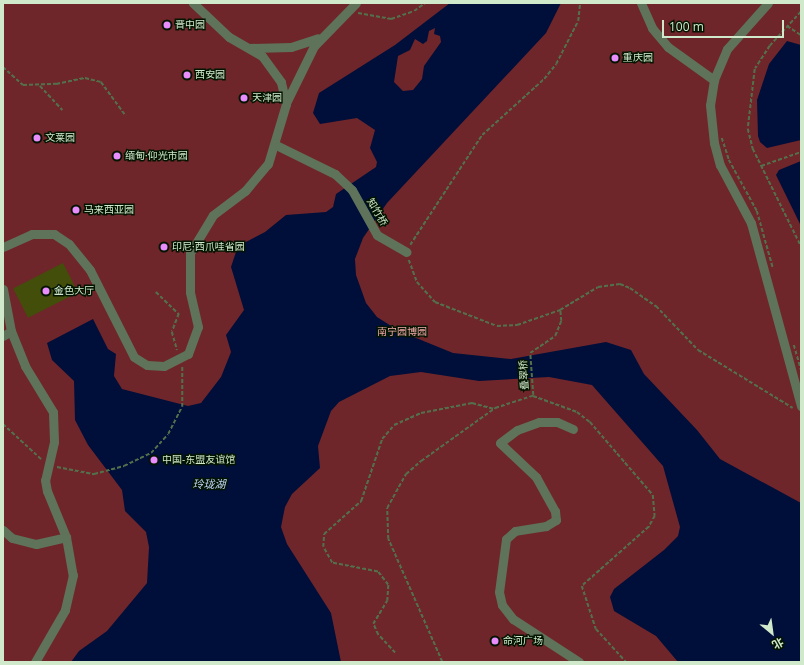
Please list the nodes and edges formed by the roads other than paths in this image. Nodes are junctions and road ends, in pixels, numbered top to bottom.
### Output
1 (193, 3) edge
2 (356, 3) edge
3 (641, 3) edge
4 (768, 3) edge
5 (324, 34) junction
6 (248, 48) junction
7 (714, 80) junction
8 (286, 104) junction
9 (276, 145) junction
10 (3, 247) edge
11 (407, 252) road end
12 (3, 289) edge
13 (11, 331) junction
14 (3, 336) edge
15 (798, 407) edge
16 (573, 428) dead end
17 (4, 532) edge
18 (66, 537) junction
19 (35, 662) edge
20 (579, 662) edge

1 - 6 street
2 - 5 street
3 - 7 street
4 - 7 street
5 - 6 street
5 - 8 street
6 - 8 street
7 - 15 street
8 - 9 street
9 - 10 street
9 - 11 street, 知竹桥
12 - 13 street
13 - 14 street
13 - 18 street
16 - 20 street
17 - 18 street
18 - 19 street

